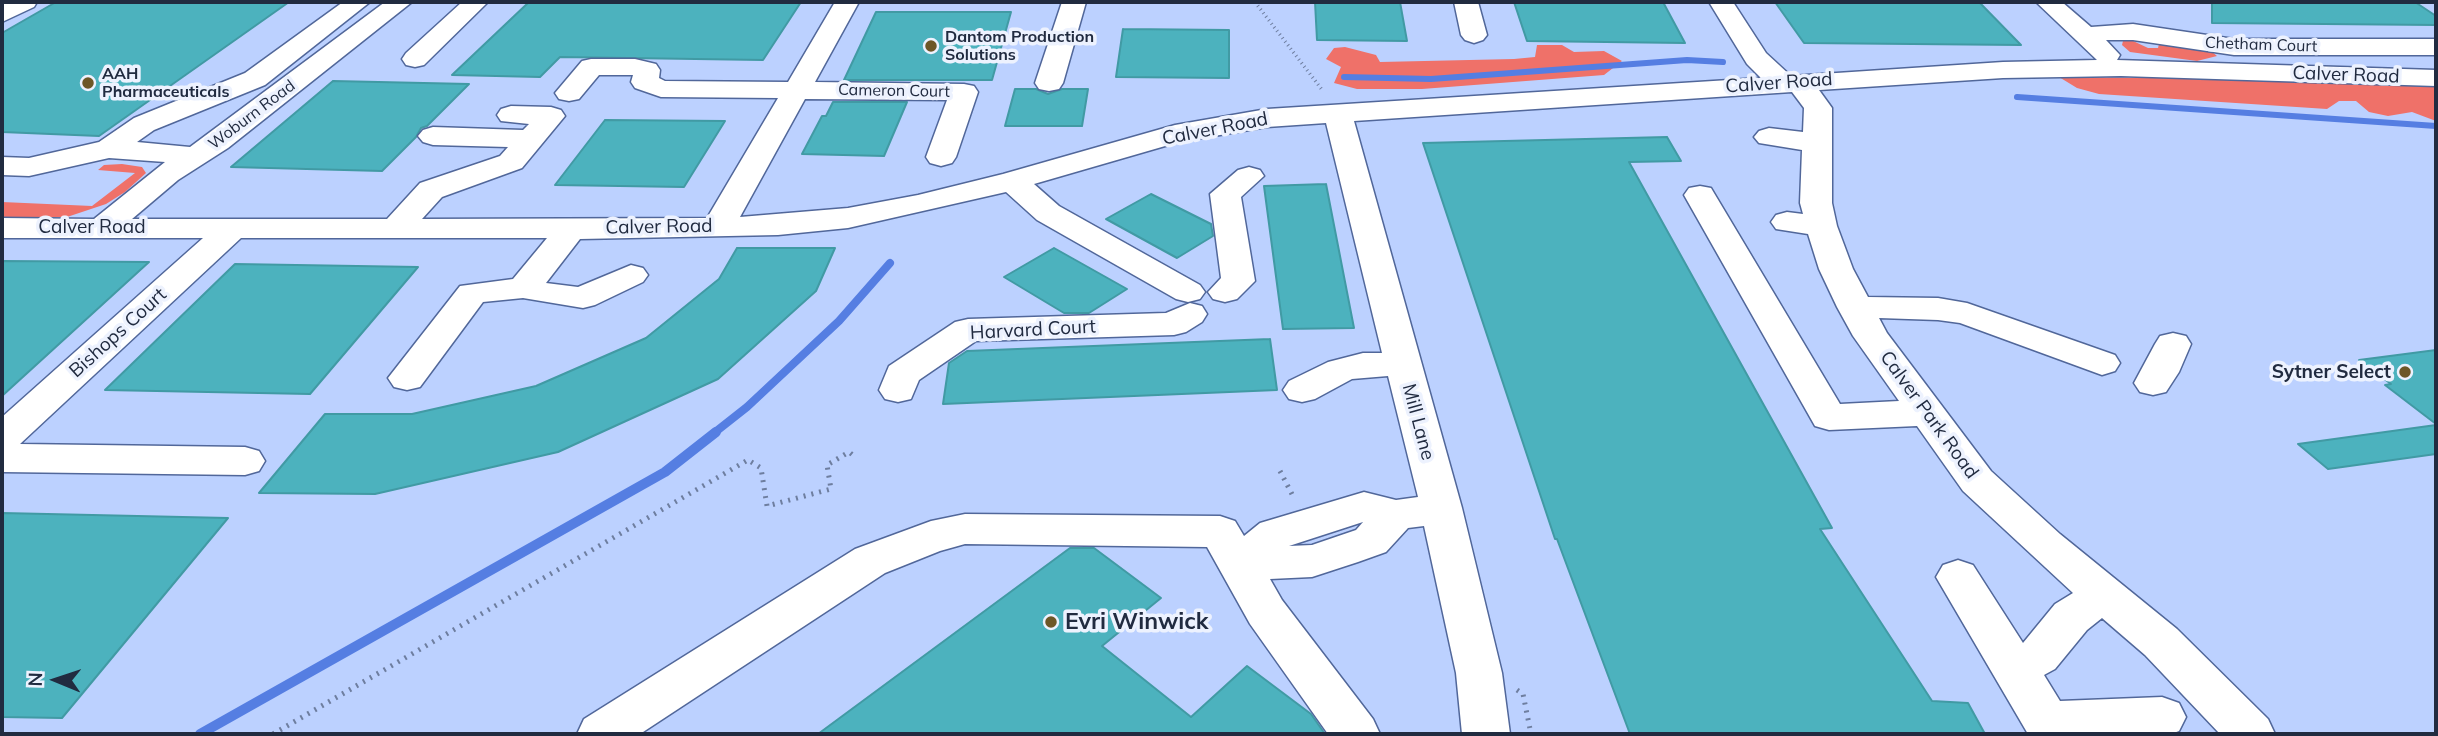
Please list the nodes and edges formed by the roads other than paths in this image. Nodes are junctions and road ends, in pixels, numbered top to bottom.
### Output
1 (24, 2) edge
2 (324, 2) edge
3 (358, 2) edge
4 (400, 2) edge
5 (476, 2) edge
6 (847, 2) edge
7 (1074, 2) edge
8 (1466, 2) edge
9 (1721, 2) edge
10 (2048, 2) edge
11 (2, 15) edge
12 (1474, 35) dead end
13 (2089, 39) junction
14 (2436, 47) edge
15 (415, 59) dead end
16 (2121, 68) junction
17 (2436, 78) edge
18 (1049, 83) dead end
19 (1791, 83) junction
20 (797, 90) junction
21 (569, 93) dead end
22 (1331, 103) junction
23 (174, 111) junction
24 (511, 115) dead end
25 (433, 136) dead end
26 (1769, 137) dead end
27 (532, 139) junction
28 (1818, 143) junction
29 (109, 149) junction
30 (195, 156) junction
31 (941, 157) dead end
32 (2, 166) edge
33 (1250, 176) dead end
34 (1012, 181) junction
35 (1700, 195) dead end
36 (103, 227) junction
37 (234, 227) junction
38 (397, 227) junction
39 (718, 227) junction
40 (2, 228) edge
41 (570, 228) junction
42 (631, 275) dead end
43 (523, 288) junction
44 (1189, 303) junction
45 (1854, 307) junction
46 (2173, 344) dead end
47 (2102, 363) dead end
48 (1403, 364) junction
49 (407, 377) dead end
50 (2153, 383) dead end
51 (898, 390) dead end
52 (1303, 390) dead end
53 (1924, 413) junction
54 (2, 439) edge
55 (2, 458) edge
56 (245, 461) dead end
57 (1441, 508) junction
58 (1240, 565) junction
59 (1958, 577) dead end
60 (2106, 597) junction
61 (2014, 668) junction
62 (2162, 718) dead end
63 (601, 734) edge
64 (1356, 734) edge
65 (1486, 734) edge
66 (2251, 734) edge

1 - 11 street
2 - 23 street
3 - 23 street
4 - 30 street, Woburn Road
5 - 15 street
6 - 20 street
7 - 18 street
8 - 12 street
9 - 19 street, Calver Park Road
10 - 13 street
13 - 14 street, Chetham Court
13 - 16 street
16 - 17 street, Calver Road
16 - 19 street, Calver Road
19 - 22 street, Calver Road
19 - 28 street, Calver Park Road
20 - 21 street
20 - 31 street, Cameron Court
20 - 39 street
22 - 34 street, Calver Road
22 - 48 street, Mill Lane
23 - 29 street
24 - 27 lane
25 - 27 street
26 - 28 street
27 - 38 street
28 - 45 street, Calver Park Road
29 - 30 street
29 - 32 street
30 - 36 street, Woburn Road
33 - 44 street
34 - 39 street, Calver Road
34 - 44 street
35 - 53 street
36 - 37 street, Calver Road
36 - 40 street, Calver Road
37 - 38 street, Calver Road
37 - 54 street, Bishops Court
38 - 41 street, Calver Road
39 - 41 street, Calver Road
41 - 43 street
42 - 43 street
43 - 49 street
44 - 51 street, Harvard Court
45 - 47 street
45 - 53 street, Calver Park Road
46 - 50 street
48 - 52 street
48 - 57 street, Mill Lane
53 - 60 street, Calver Park Road
55 - 56 street
57 - 58 street
57 - 65 street, Mill Lane
58 - 63 street
58 - 64 street
59 - 61 street
60 - 61 street
60 - 66 street, Calver Park Road
61 - 62 street

